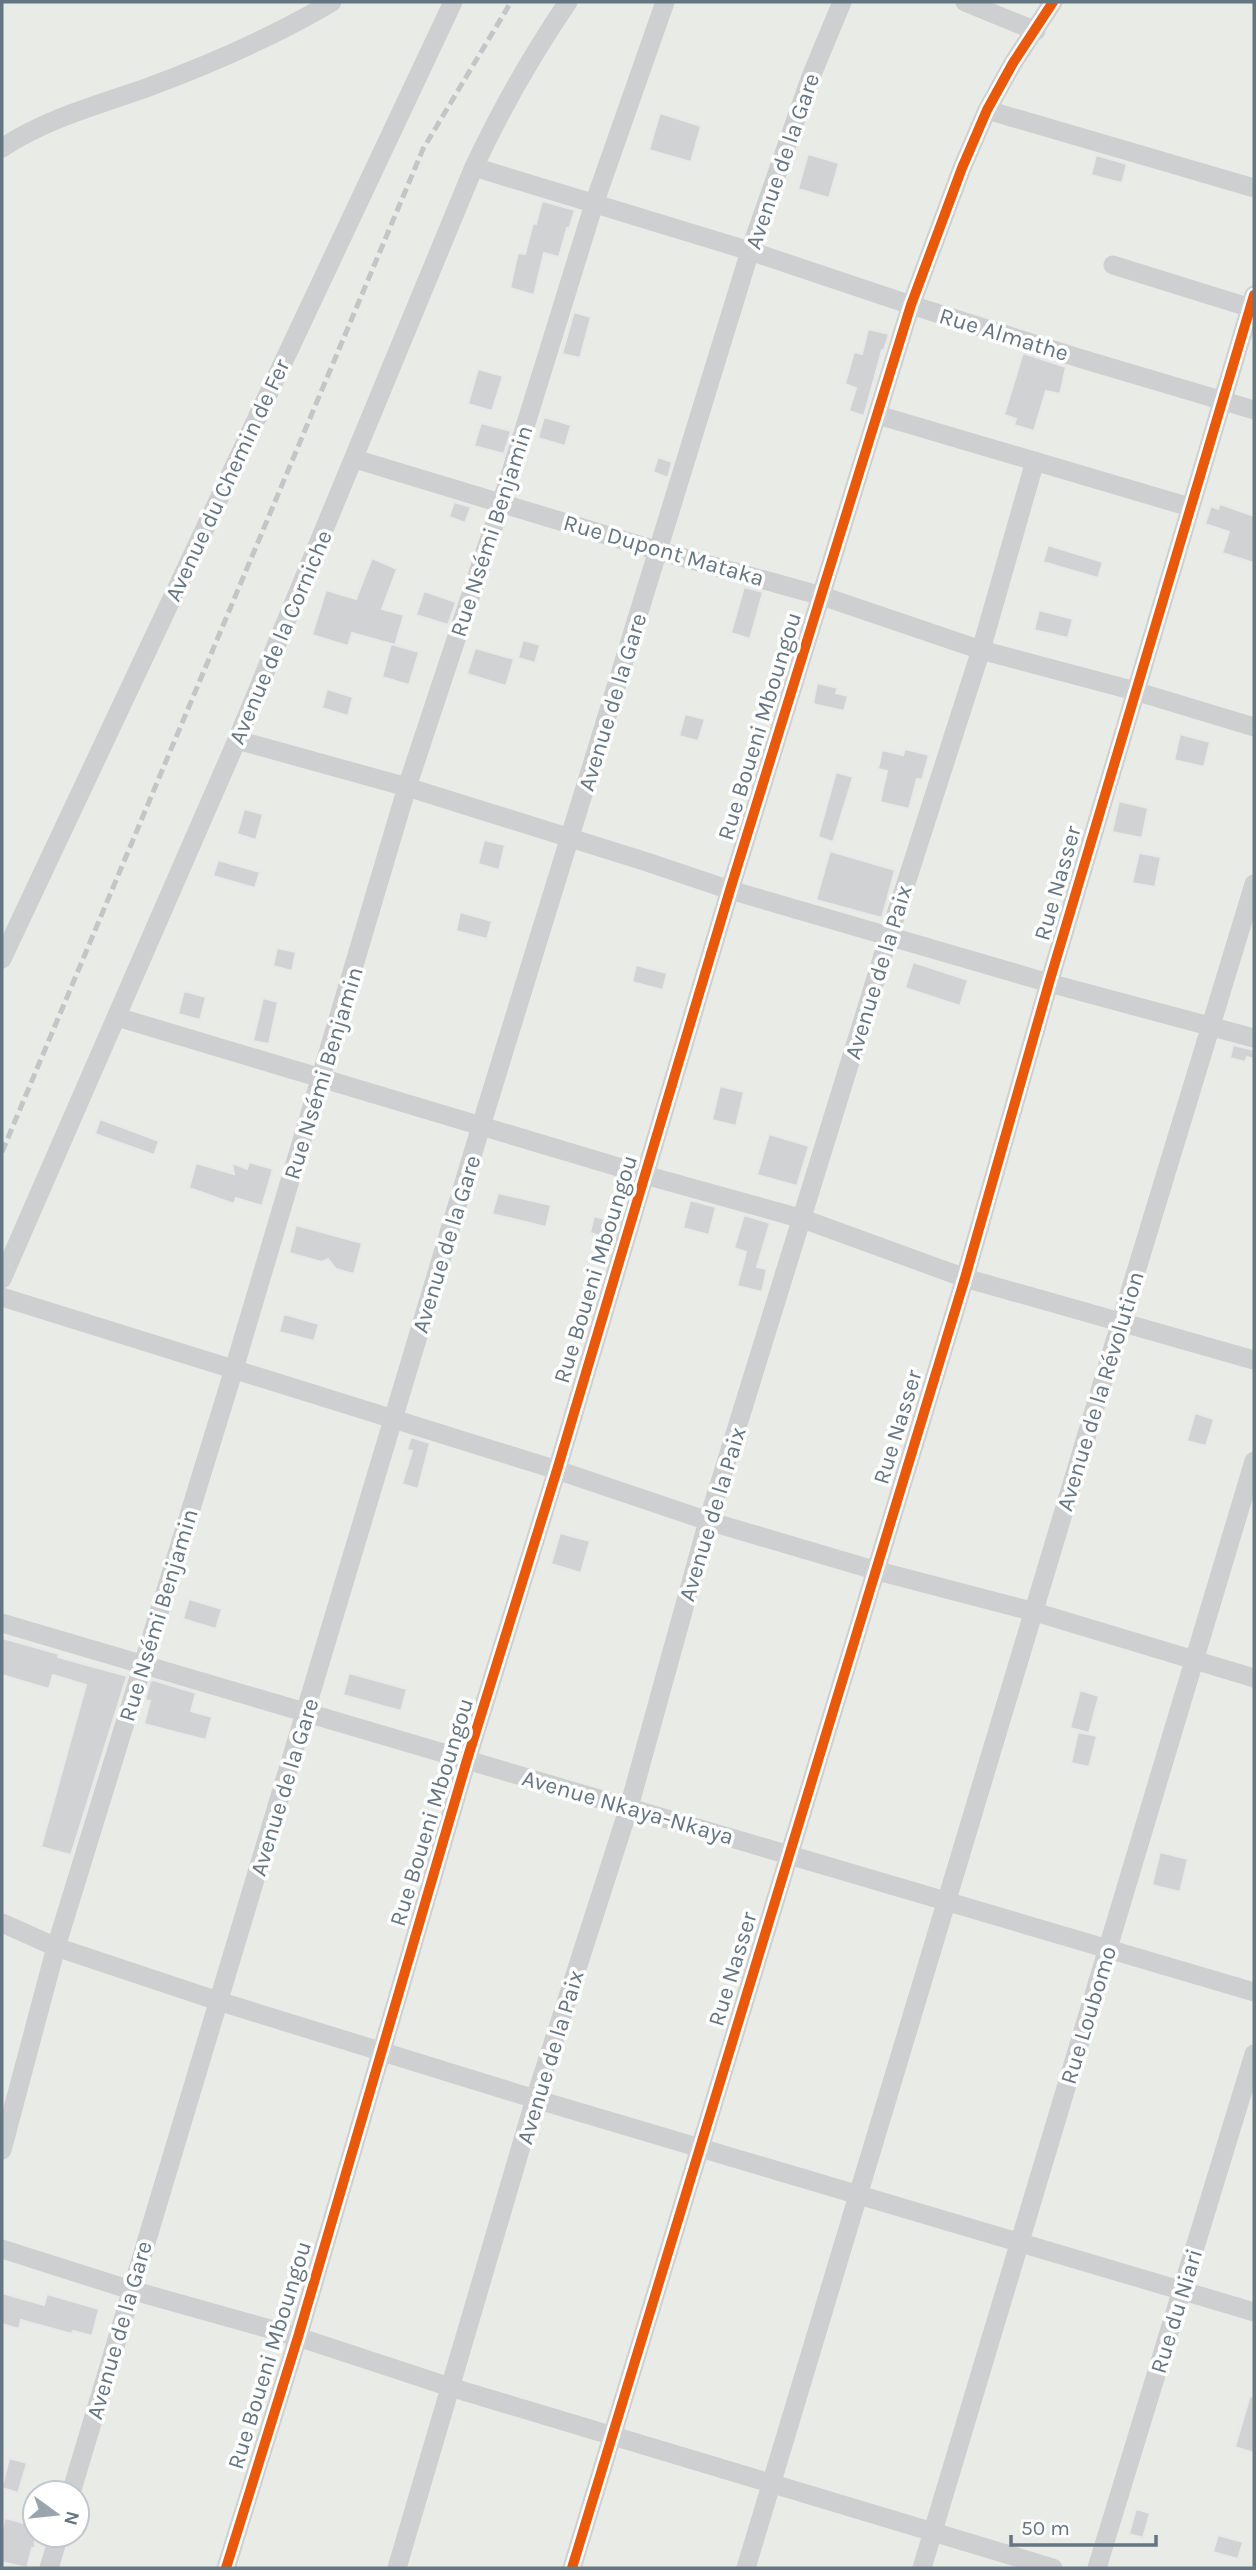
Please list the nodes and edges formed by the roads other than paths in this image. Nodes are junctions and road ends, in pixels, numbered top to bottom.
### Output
1 (332, 2) edge
2 (453, 2) edge
3 (568, 2) edge
4 (664, 2) edge
5 (842, 2) edge
6 (965, 2) edge
7 (1053, 2) edge
8 (1035, 31) junction
9 (987, 110) junction
10 (2, 148) edge
11 (474, 167) junction
12 (1254, 188) edge
13 (594, 204) junction
14 (750, 251) junction
15 (1113, 265) dead end
16 (1252, 302) edge
17 (911, 305) junction
18 (1223, 401) junction
19 (1254, 410) edge
20 (878, 415) junction
21 (355, 459) junction
22 (1035, 461) junction
23 (502, 502) junction
24 (1190, 507) junction
25 (659, 551) junction
26 (822, 596) junction
27 (981, 650) junction
28 (1135, 691) junction
29 (1254, 727) edge
30 (237, 740) junction
31 (407, 787) junction
32 (569, 839) junction
33 (1254, 884) edge
34 (730, 890) junction
35 (889, 936) junction
36 (2, 959) edge
37 (1049, 983) junction
38 (117, 1017) junction
39 (1212, 1025) junction
40 (1254, 1038) edge
41 (322, 1079) junction
42 (481, 1126) junction
43 (645, 1175) junction
44 (803, 1219) junction
45 (965, 1278) junction
46 (2, 1279) edge
47 (2, 1297) edge
48 (1121, 1321) junction
49 (1254, 1360) edge
50 (234, 1369) junction
51 (393, 1420) junction
52 (1254, 1461) edge
53 (557, 1471) junction
54 (708, 1521) junction
55 (874, 1570) junction
56 (1035, 1612) junction
57 (2, 1623) edge
58 (1194, 1661) junction
59 (143, 1665) junction
60 (1254, 1678) edge
61 (307, 1713) junction
62 (467, 1760) junction
63 (629, 1807) junction
64 (789, 1855) junction
65 (947, 1899) junction
66 (2, 1923) edge
67 (56, 1947) junction
68 (1109, 1948) junction
69 (1254, 1992) edge
70 (218, 2001) junction
71 (381, 2051) junction
72 (1254, 2054) edge
73 (536, 2099) junction
74 (699, 2147) junction
75 (2, 2150) edge
76 (858, 2195) junction
77 (1018, 2243) junction
78 (2, 2249) edge
79 (131, 2290) junction
80 (1183, 2291) junction
81 (1254, 2312) edge
82 (298, 2337) junction
83 (450, 2387) junction
84 (613, 2435) junction
85 (75, 2479) edge
86 (772, 2485) junction
87 (933, 2531) junction
88 (55, 2549) edge
89 (49, 2568) edge
90 (226, 2568) edge
91 (397, 2568) edge
92 (572, 2568) edge
93 (746, 2568) edge
94 (922, 2568) edge
95 (1052, 2568) edge
96 (1097, 2568) edge

1 - 10 street
2 - 36 street, Avenue du Chemin de Fer
3 - 11 street, Avenue de la Corniche
4 - 13 street, Rue Nsémi Benjamin
5 - 14 street, Avenue de la Gare
6 - 8 street
7 - 8 street, Rue Boueni Mboungou
8 - 9 street, Rue Boueni Mboungou
9 - 12 street
9 - 17 street, Rue Boueni Mboungou
11 - 13 street, Rue Almathe
11 - 21 street, Avenue de la Corniche
13 - 14 street, Rue Almathe
13 - 23 street, Rue Nsémi Benjamin
14 - 17 street, Rue Almathe
14 - 25 street, Avenue de la Gare
15 - 16 street
16 - 18 street, Rue Nasser
17 - 18 street, Rue Almathe
17 - 20 street, Rue Boueni Mboungou
18 - 19 street, Rue Almathe
18 - 24 street, Rue Nasser
20 - 22 street
20 - 26 street, Rue Boueni Mboungou
21 - 23 street, Rue Dupont Mataka
21 - 30 street, Avenue de la Corniche
22 - 24 street
22 - 27 street, Avenue de la Paix
23 - 25 street, Rue Dupont Mataka
23 - 31 street, Rue Nsémi Benjamin
24 - 28 street, Rue Nasser
25 - 26 street, Rue Dupont Mataka
25 - 32 street, Avenue de la Gare
26 - 27 street, Rue Dupont Mataka
26 - 34 street, Rue Boueni Mboungou
27 - 28 street, Rue Dupont Mataka
27 - 35 street, Avenue de la Paix
28 - 29 street, Rue Dupont Mataka
28 - 37 street, Rue Nasser
30 - 31 street
30 - 38 street, Avenue de la Corniche
31 - 32 street
31 - 41 street, Rue Nsémi Benjamin
32 - 34 street
32 - 42 street, Avenue de la Gare
33 - 39 street, Avenue de la Révolution
34 - 35 street
34 - 43 street, Rue Boueni Mboungou
35 - 37 street
35 - 44 street, Avenue de la Paix
37 - 39 street
37 - 45 street, Rue Nasser
38 - 41 street
38 - 46 street, Avenue de la Corniche
39 - 40 street
39 - 48 street, Avenue de la Révolution
41 - 42 street
41 - 50 street, Rue Nsémi Benjamin
42 - 43 street
42 - 51 street, Avenue de la Gare
43 - 44 street
43 - 53 street, Rue Boueni Mboungou
44 - 45 street
44 - 54 street, Avenue de la Paix
45 - 48 street
45 - 55 street, Rue Nasser
47 - 50 street
48 - 49 street
48 - 56 street, Avenue de la Révolution
50 - 51 street
50 - 59 street, Rue Nsémi Benjamin
51 - 53 street
51 - 61 street, Avenue de la Gare
52 - 58 street, Rue Loubomo
53 - 54 street
53 - 62 street, Rue Boueni Mboungou
54 - 55 street
54 - 63 street, Avenue de la Paix
55 - 56 street
55 - 64 street, Rue Nasser
56 - 58 street
56 - 65 street, Avenue de la Révolution
57 - 59 street, Avenue Nkaya-Nkaya
58 - 60 street
58 - 68 street, Rue Loubomo
59 - 61 street, Avenue Nkaya-Nkaya
59 - 67 street, Rue Nsémi Benjamin
61 - 62 street, Avenue Nkaya-Nkaya
61 - 70 street, Avenue de la Gare
62 - 63 street, Avenue Nkaya-Nkaya
62 - 71 street, Rue Boueni Mboungou
63 - 64 street, Avenue Nkaya-Nkaya
63 - 73 street, Avenue de la Paix
64 - 65 street, Avenue Nkaya-Nkaya
64 - 74 street, Rue Nasser
65 - 68 street, Avenue Nkaya-Nkaya
65 - 76 street, Avenue de la Révolution
66 - 67 street
67 - 70 street
67 - 75 street, Rue Nsémi Benjamin
68 - 69 street, Avenue Nkaya-Nkaya
68 - 77 street, Rue Loubomo
70 - 71 street
70 - 79 street, Avenue de la Gare
71 - 73 street
71 - 82 street, Rue Boueni Mboungou
72 - 80 street, Rue du Niari
73 - 74 street
73 - 83 street, Avenue de la Paix
74 - 76 street
74 - 84 street, Rue Nasser
76 - 77 street
76 - 86 street, Avenue de la Révolution
77 - 80 street
77 - 87 street, Rue Loubomo
78 - 79 street
79 - 82 street
79 - 85 street, Avenue de la Gare
80 - 81 street
80 - 96 street, Rue du Niari
82 - 83 street
82 - 90 street, Rue Boueni Mboungou
83 - 84 street
83 - 91 street, Avenue de la Paix
84 - 86 street
84 - 92 street, Rue Nasser
86 - 87 street
86 - 93 street, Avenue de la Révolution
87 - 94 street, Rue Loubomo
87 - 95 street
88 - 89 street

